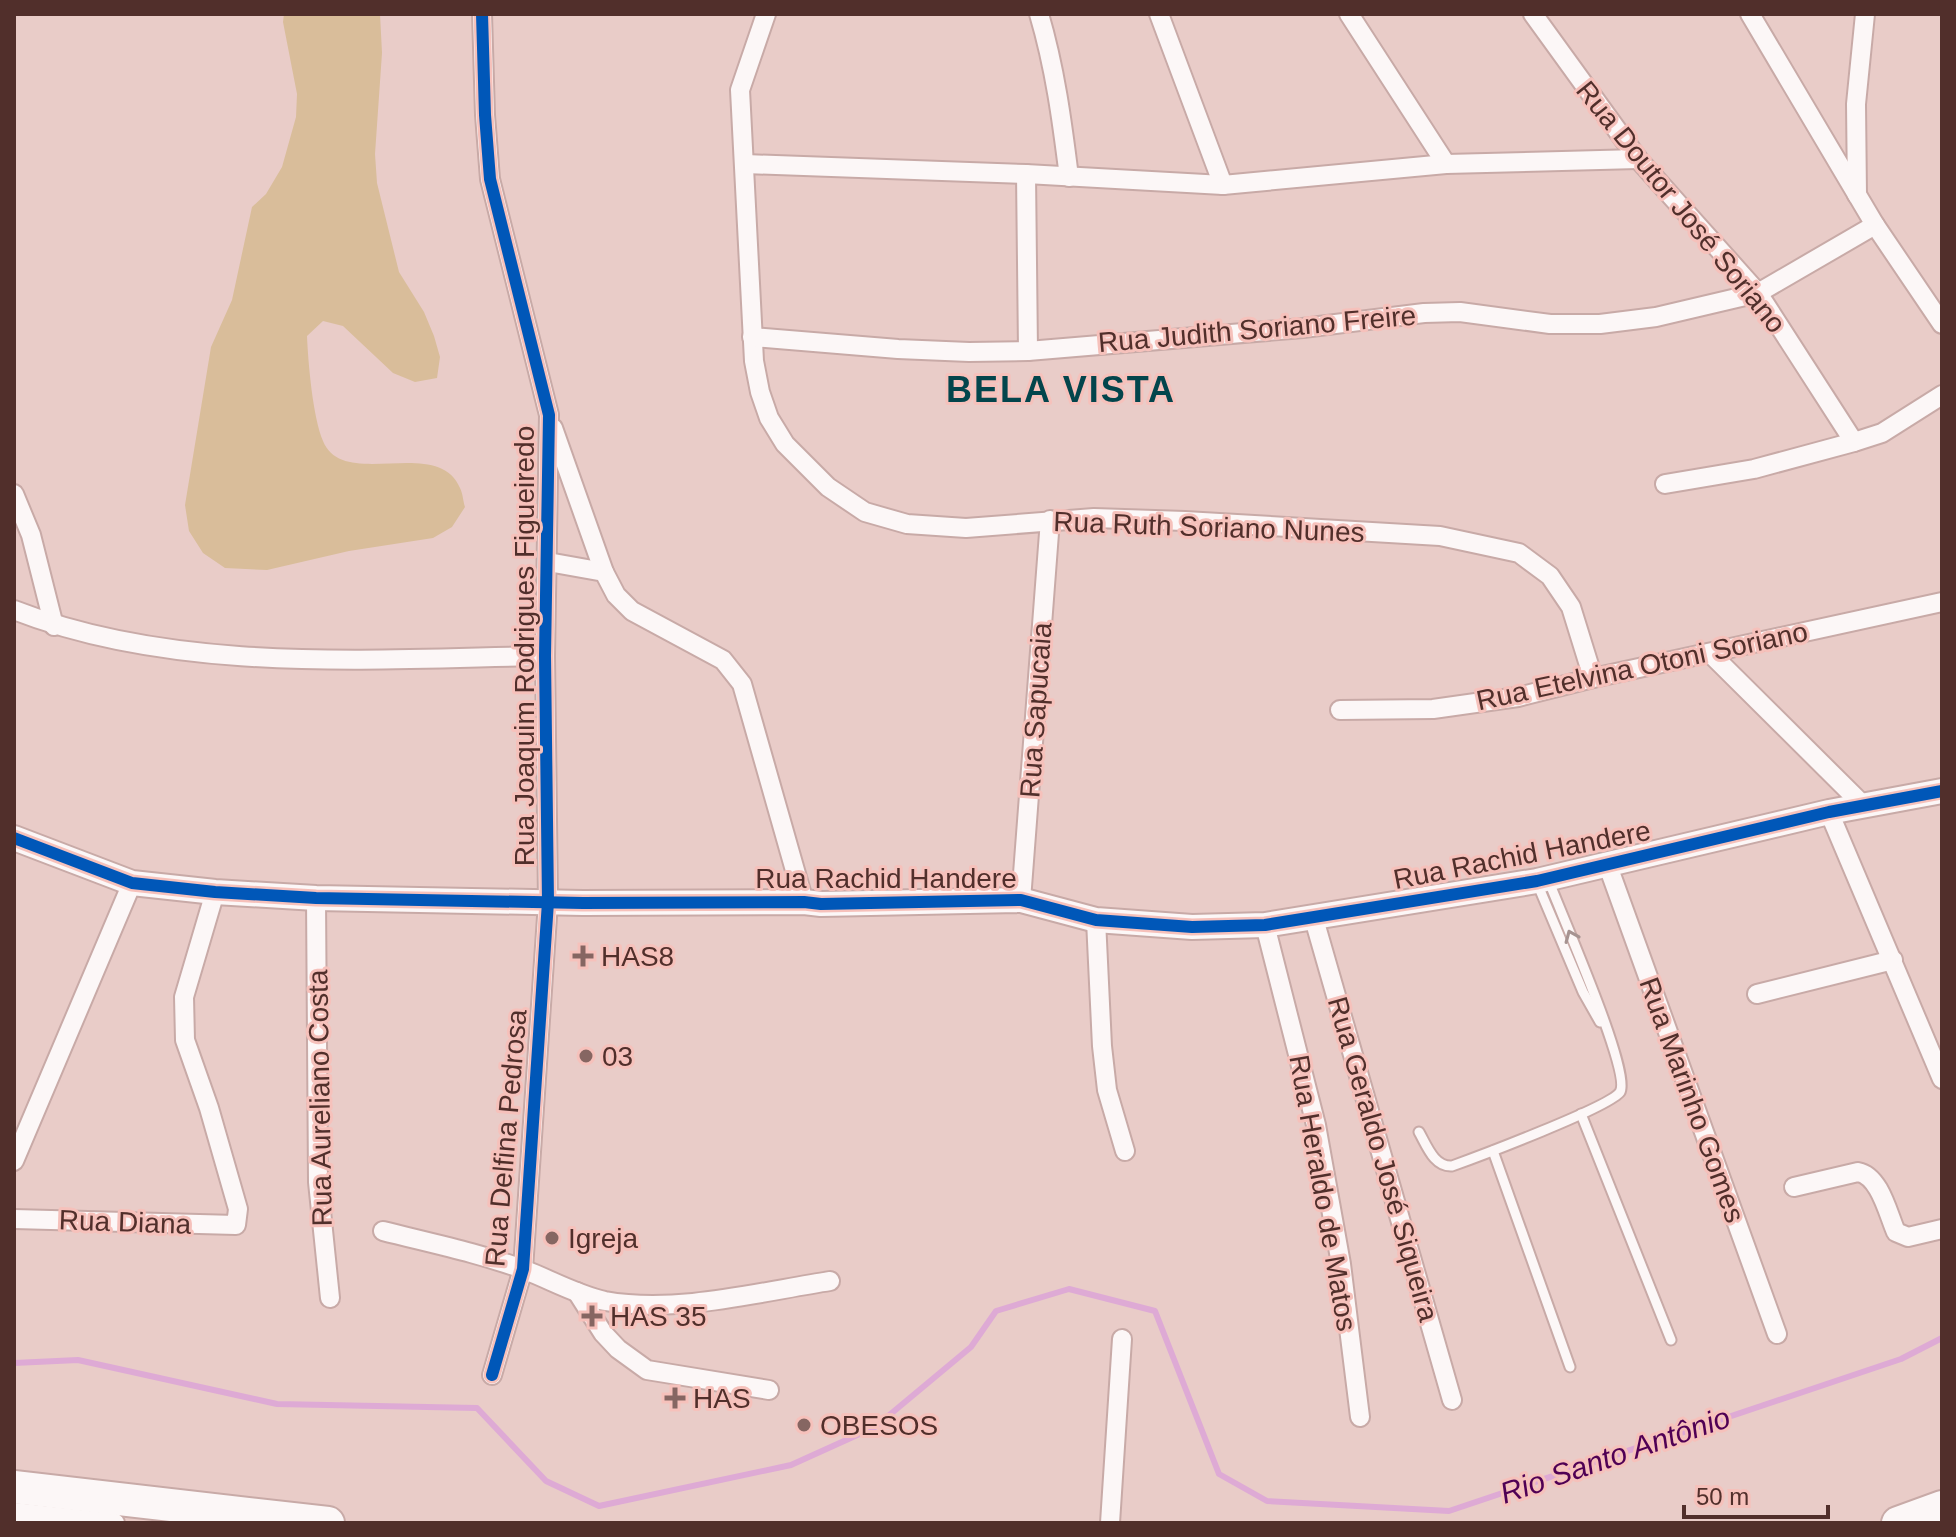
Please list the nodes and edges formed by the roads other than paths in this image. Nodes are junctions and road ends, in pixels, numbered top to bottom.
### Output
1 (482, 14) edge
2 (766, 14) edge
3 (1039, 14) edge
4 (1159, 14) edge
5 (1349, 14) edge
6 (1533, 14) edge
7 (1750, 14) edge
8 (1865, 14) edge
9 (1638, 159) junction
10 (745, 164) junction
11 (1446, 164) junction
12 (1026, 174) junction
13 (1069, 177) junction
14 (1223, 185) junction
15 (1857, 195) junction
16 (1875, 225) junction
17 (1758, 293) junction
18 (1942, 324) edge
19 (752, 337) junction
20 (1028, 351) junction
21 (1942, 395) edge
22 (549, 415) junction
23 (1854, 442) junction
24 (1665, 484) dead end
25 (14, 494) edge
26 (1050, 520) junction
27 (548, 562) junction
28 (604, 572) junction
29 (1942, 602) edge
30 (14, 610) edge
31 (54, 626) junction
32 (1710, 653) junction
33 (545, 656) junction
34 (1593, 678) junction
35 (1340, 710) dead end
36 (1942, 791) edge
37 (1863, 805) junction
38 (1829, 812) junction
39 (14, 838) edge
40 (1608, 866) junction
41 (1542, 880) junction
42 (132, 883) junction
43 (215, 892) junction
44 (316, 898) junction
45 (1021, 900) junction
46 (548, 902) junction
47 (804, 902) junction
48 (1314, 919) junction
49 (1096, 920) junction
50 (1265, 925) junction
51 (1893, 960) junction
52 (1757, 994) dead end
53 (1942, 1079) edge
54 (1581, 1114) junction
55 (1419, 1132) dead end
56 (1125, 1151) dead end
57 (1493, 1151) junction
58 (14, 1161) edge
59 (1794, 1187) dead end
60 (14, 1219) edge
61 (1942, 1229) edge
62 (383, 1231) dead end
63 (523, 1269) junction
64 (830, 1281) dead end
65 (577, 1292) junction
66 (330, 1298) dead end
67 (1777, 1334) dead end
68 (1122, 1339) dead end
69 (1671, 1340) dead end
70 (1570, 1367) dead end
71 (492, 1375) dead end
72 (769, 1390) dead end
73 (1452, 1400) dead end
74 (1360, 1417) dead end
75 (14, 1487) edge
76 (1942, 1507) edge
77 (14, 1512) edge
78 (176, 1515) edge
79 (115, 1523) edge
80 (328, 1523) edge
81 (1110, 1523) edge
82 (1898, 1523) edge

1 - 22 street, Rua Joaquim Rodrigues Figueiredo
2 - 10 street, Rua Ruth Soriano Nunes
3 - 13 street
4 - 14 street
5 - 11 street
6 - 9 street, Rua Doutor José Soriano
7 - 15 street
8 - 15 street
9 - 11 street
9 - 17 street, Rua Doutor José Soriano
10 - 12 street
10 - 19 street, Rua Ruth Soriano Nunes
11 - 14 street
12 - 13 street
12 - 20 street
13 - 14 street
15 - 16 street
16 - 17 street, Rua Judith Soriano Freire
16 - 18 street
17 - 20 street, Rua Judith Soriano Freire
17 - 23 street, Rua Doutor José Soriano
19 - 20 street, Rua Judith Soriano Freire
19 - 26 street, Rua Ruth Soriano Nunes
21 - 23 street
22 - 27 street, Rua Joaquim Rodrigues Figueiredo
22 - 28 street, Rua Joaquim Rodrigues Figueiredo
23 - 24 street
25 - 31 street
26 - 34 street, Rua Ruth Soriano Nunes
26 - 45 street, Rua Sapucaia
27 - 28 street
27 - 33 street, Rua Joaquim Rodrigues Figueiredo
28 - 47 street, Rua Joaquim Rodrigues Figueiredo
29 - 32 street, Rua Etelvina Otoni Soriano
30 - 31 street
31 - 33 street
32 - 34 street, Rua Etelvina Otoni Soriano
32 - 37 street
33 - 46 street, Rua Joaquim Rodrigues Figueiredo
34 - 35 street, Rua Etelvina Otoni Soriano
36 - 37 street, Rua Rachid Handere
37 - 38 street, Rua Rachid Handere
38 - 40 street, Rua Rachid Handere
38 - 51 street
39 - 42 street, Rua Rachid Handere
40 - 41 street, Rua Rachid Handere
40 - 67 street, Rua Marinho Gomes
41 - 48 street, Rua Rachid Handere
41 - 54 lane
42 - 43 street, Rua Rachid Handere
42 - 58 street
43 - 44 street, Rua Rachid Handere
43 - 60 street, Rua Diana
44 - 46 street, Rua Rachid Handere
44 - 66 street, Rua Aureliano Costa
45 - 47 street, Rua Rachid Handere
45 - 49 street, Rua Rachid Handere
46 - 47 street, Rua Rachid Handere
46 - 63 street, Rua Delfina Pedrosa
48 - 50 street, Rua Rachid Handere
48 - 73 street, Rua Geraldo José Siqueira
49 - 50 street, Rua Rachid Handere
49 - 56 street
50 - 74 street, Rua Heraldo de Matos
51 - 52 street
51 - 53 street
54 - 57 lane
54 - 69 lane
55 - 57 lane
57 - 70 lane
59 - 61 street
62 - 63 street
63 - 65 street, Rua Delfina Pedrosa
63 - 71 street, Rua Delfina Pedrosa
64 - 65 street, Rua Delfina Pedrosa
65 - 72 street
68 - 81 street
75 - 78 highway
76 - 82 highway
77 - 79 street
78 - 80 highway

